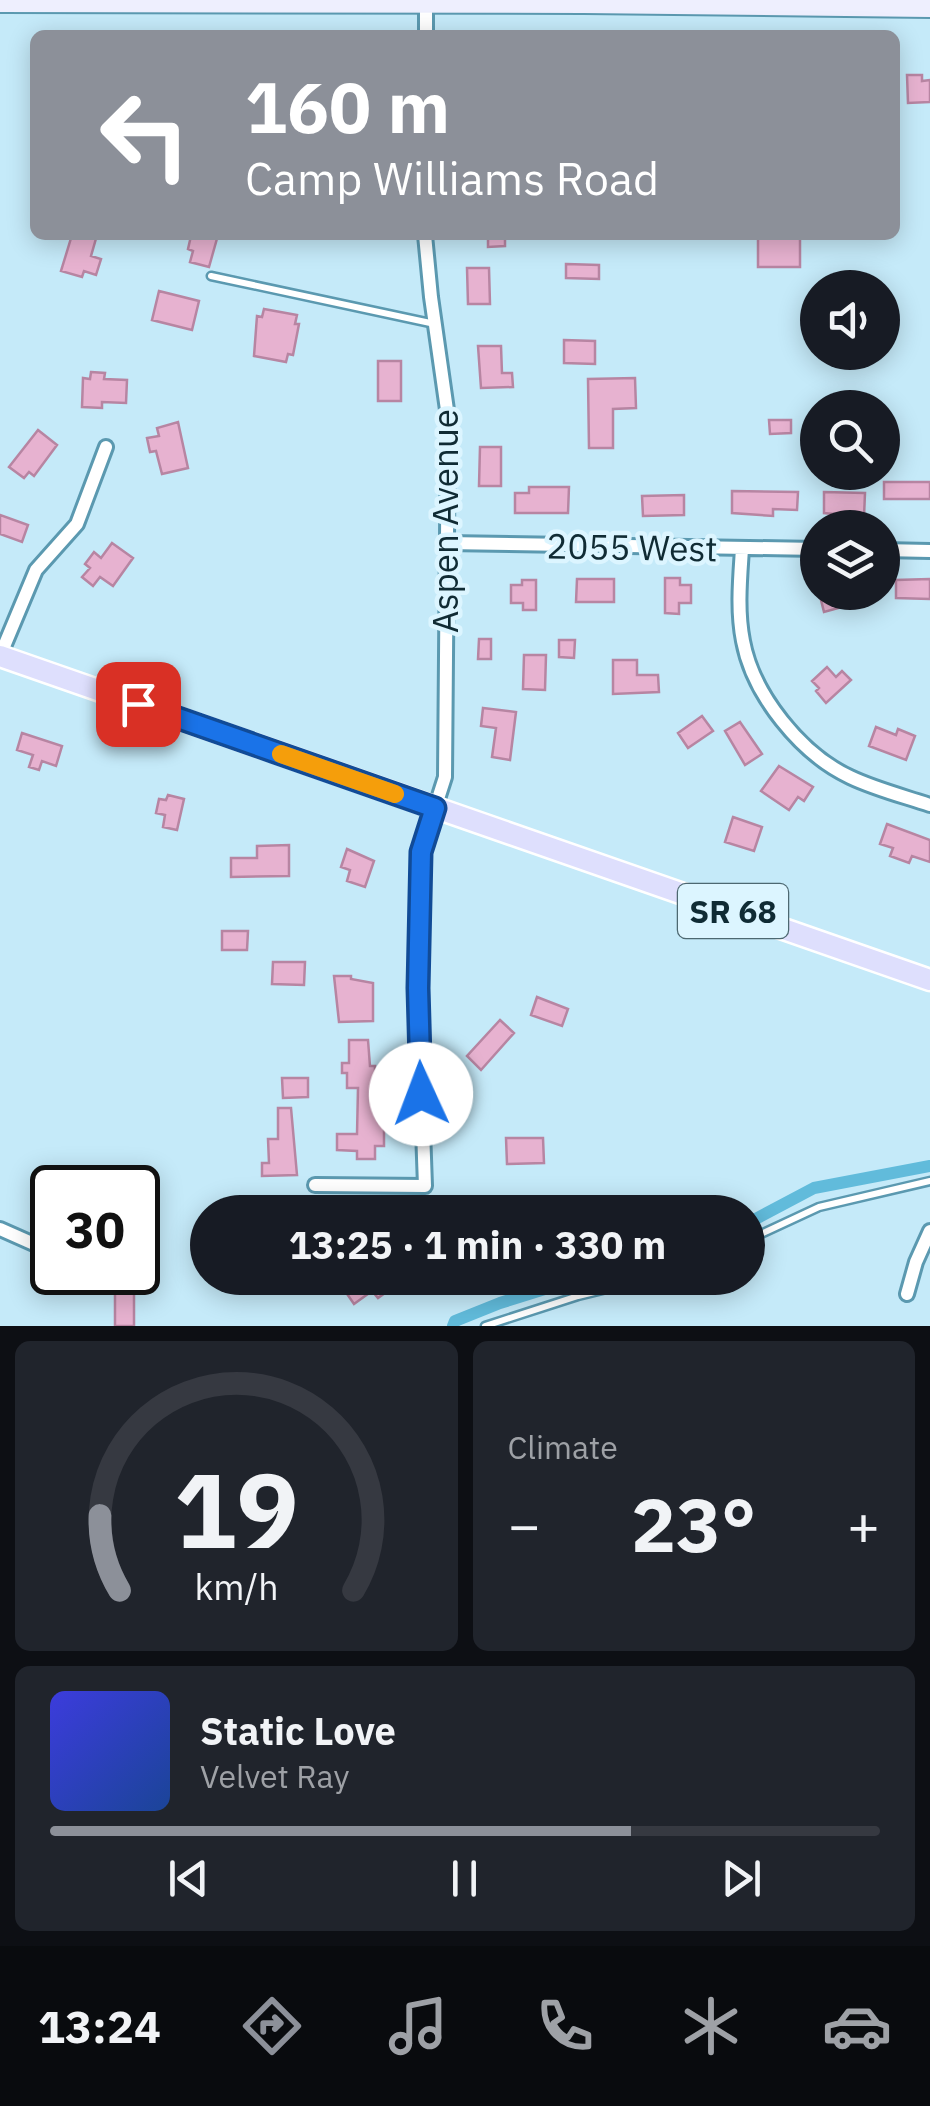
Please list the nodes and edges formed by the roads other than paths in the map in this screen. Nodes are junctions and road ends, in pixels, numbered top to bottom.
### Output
1 (584, 2) edge
2 (0, 3) edge
3 (232, 3) edge
4 (417, 3) edge
5 (893, 4) edge
6 (930, 8) edge
7 (425, 30) edge
8 (427, 240) edge
9 (212, 276) dead end
10 (436, 324) junction
11 (106, 447) dead end
12 (446, 543) junction
13 (742, 549) junction
14 (800, 550) edge
15 (900, 550) edge
16 (930, 550) edge
17 (0, 656) edge
18 (930, 805) edge
19 (435, 808) junction
20 (930, 980) edge
21 (930, 1181) edge
22 (315, 1185) dead end
23 (0, 1229) edge
24 (930, 1231) edge
25 (765, 1232) edge
26 (30, 1242) edge
27 (907, 1294) dead end
28 (582, 1295) edge
29 (486, 1326) edge

1 - 4 street
1 - 5 street
2 - 3 street
3 - 4 street
4 - 7 street
5 - 6 street
8 - 10 street, Aspen Avenue
9 - 10 lane
10 - 12 street, Aspen Avenue
11 - 17 street
12 - 13 street, 2055 West
12 - 19 street, Aspen Avenue
13 - 14 street, 2055 West
13 - 18 street
15 - 16 street
17 - 19 main road, SR 68
19 - 20 main road, SR 68
19 - 22 street, Aspen Avenue
21 - 25 lane
23 - 26 street
24 - 27 street
28 - 29 lane

